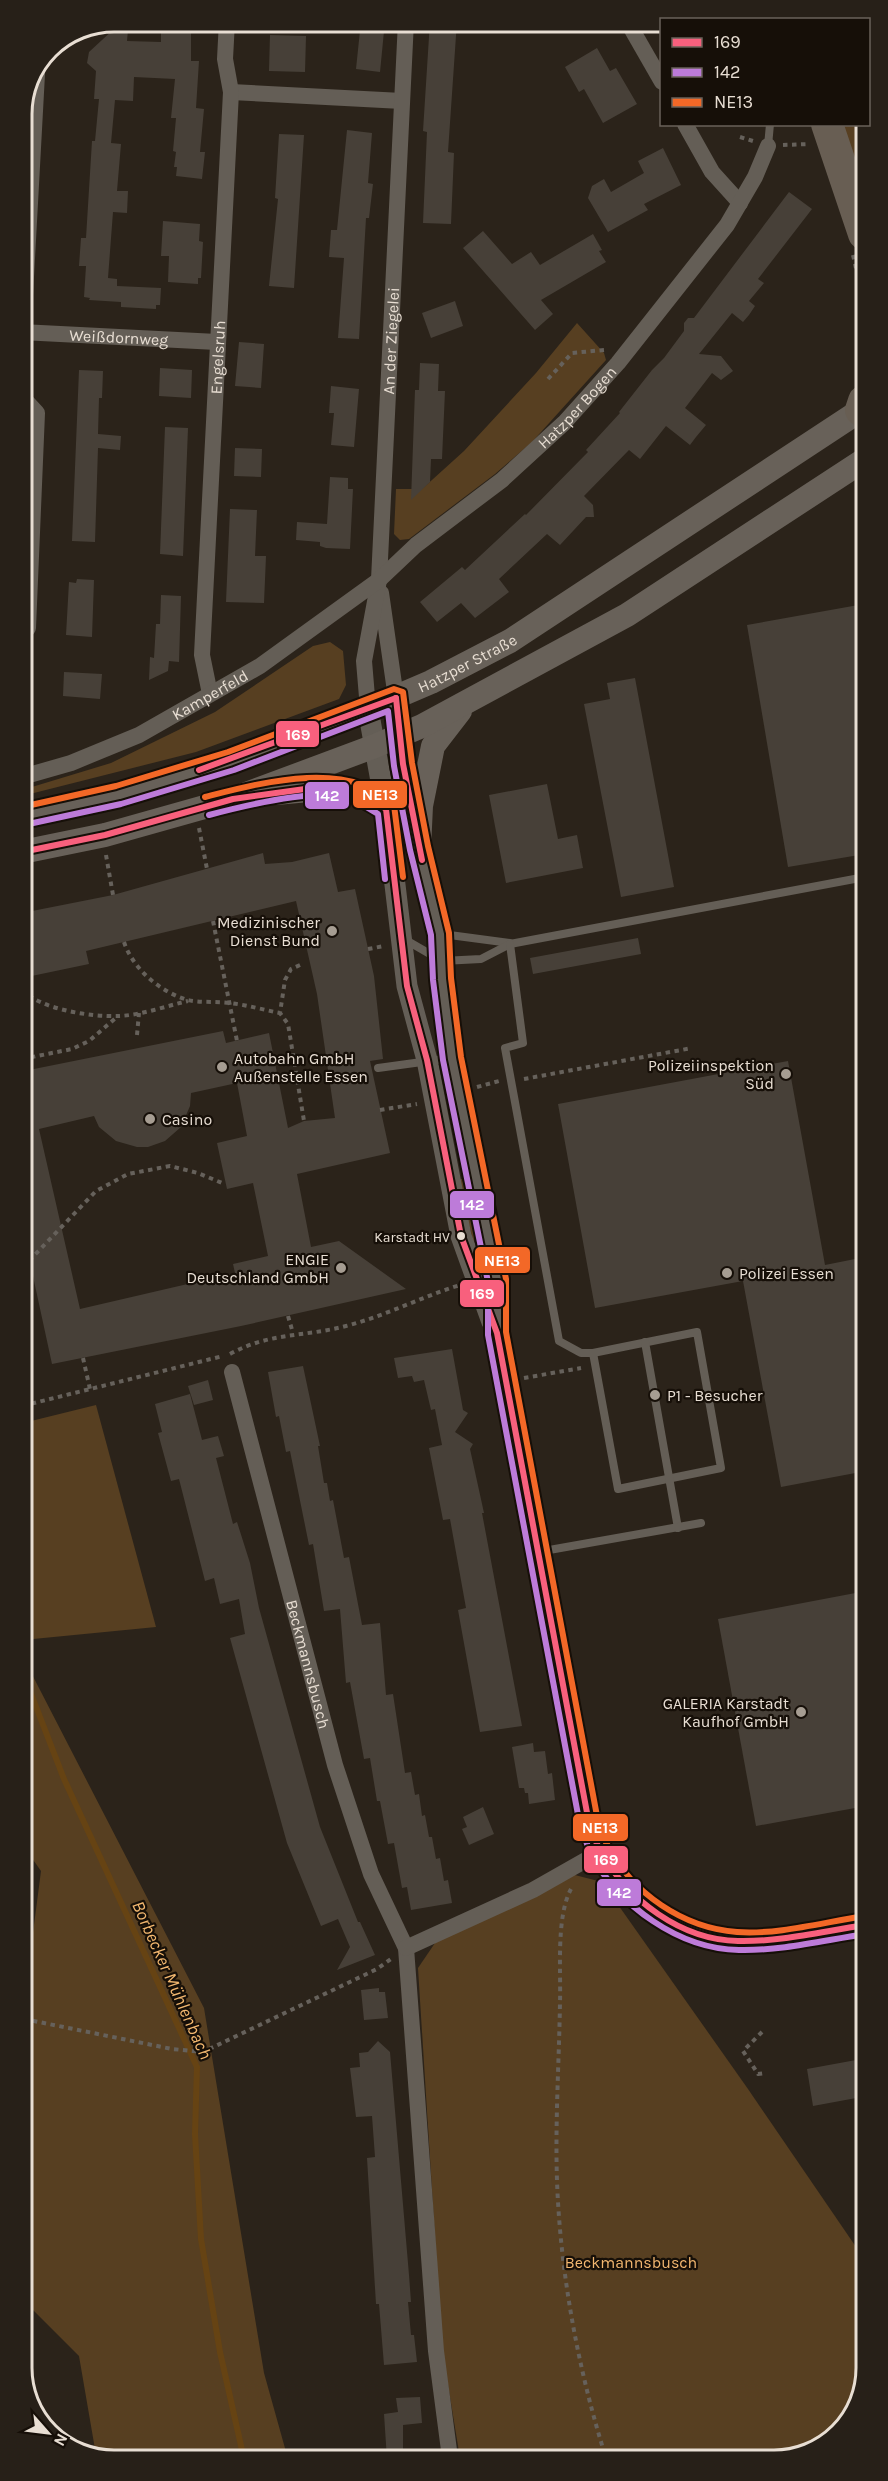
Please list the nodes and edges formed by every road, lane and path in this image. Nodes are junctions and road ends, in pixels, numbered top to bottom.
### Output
1 (226, 32) edge
2 (405, 32) edge
3 (633, 32) edge
4 (660, 79) edge
5 (36, 87) edge
6 (231, 92) junction
7 (402, 101) junction
8 (686, 126) edge
9 (770, 126) edge
10 (828, 126) edge
11 (768, 146) joint
12 (32, 160) edge
13 (741, 203) junction
14 (856, 210) edge
15 (32, 333) edge
16 (217, 342) junction
17 (618, 363) junction
18 (548, 379) dead end
19 (32, 407) edge
20 (856, 411) edge
21 (856, 465) edge
22 (32, 532) edge
23 (379, 580) junction
24 (210, 694) junction
25 (396, 698) junction
26 (469, 699) junction
27 (368, 710) junction
28 (399, 737) junction
29 (375, 746) junction
30 (32, 774) edge
31 (232, 799) junction
32 (386, 809) junction
33 (195, 810) junction
34 (32, 814) edge
35 (102, 836) junction
36 (420, 848) junction
37 (32, 850) edge
38 (207, 869) dead end
39 (856, 879) edge
40 (113, 895) dead end
41 (213, 921) dead end
42 (440, 934) junction
43 (402, 938) junction
44 (124, 942) dead end
45 (510, 944) junction
46 (442, 961) junction
47 (300, 965) dead end
48 (32, 998) edge
49 (189, 1000) junction
50 (230, 1003) junction
51 (139, 1013) junction
52 (280, 1013) junction
53 (119, 1016) junction
54 (137, 1035) dead end
55 (237, 1041) dead end
56 (692, 1048) dead end
57 (32, 1057) edge
58 (452, 1058) junction
59 (427, 1060) junction
60 (378, 1068) dead end
61 (511, 1079) junction
62 (483, 1084) dead end
63 (435, 1102) junction
64 (380, 1110) dead end
65 (304, 1121) dead end
66 (222, 1183) dead end
67 (32, 1258) edge
68 (476, 1281) junction
69 (288, 1316) dead end
70 (293, 1333) junction
71 (497, 1333) junction
72 (645, 1342) junction
73 (593, 1353) junction
74 (83, 1358) dead end
75 (597, 1366) junction
76 (232, 1372) dead end
77 (541, 1375) dead end
78 (90, 1389) junction
79 (32, 1404) edge
80 (669, 1479) junction
81 (701, 1523) dead end
82 (678, 1528) junction
83 (537, 1552) junction
84 (593, 1856) junction
85 (856, 1926) edge
86 (406, 1948) junction
87 (32, 2021) edge
88 (762, 2032) dead end
89 (765, 2073) dead end
90 (449, 2450) edge
91 (604, 2450) edge

1 - 6 street, Engelsruh
2 - 7 street, An der Ziegelei
3 - 4 street
5 - 12 street
6 - 7 street
6 - 16 street, Engelsruh
7 - 23 street, An der Ziegelei
8 - 13 street
9 - 11 lane
10 - 14 highway
11 - 13 street, Hatzper Bogen
13 - 17 street, Hatzper Bogen
15 - 16 street, Weißdornweg
16 - 24 street, Engelsruh
17 - 18 path
17 - 23 street, Hatzper Bogen
19 - 22 street
20 - 25 main road, Hatzper Straße
21 - 26 main road, Hatzper Straße
23 - 24 street, Kamperfeld
23 - 25 street, An der Ziegelei
23 - 27 street, An der Ziegelei
24 - 30 street, Kamperfeld
25 - 27 main road, Hatzper Straße
25 - 28 street, An der Ziegelei
26 - 28 main road, Hatzper Straße
26 - 36 main road
27 - 29 street
27 - 34 main road, Hatzper Straße
28 - 29 main road, Hatzper Straße
28 - 36 street, An der Ziegelei
29 - 31 main road, Hatzper Straße
29 - 32 street
31 - 32 main road
31 - 33 main road, Hatzper Straße
32 - 43 street
33 - 35 main road, Hatzper Straße
33 - 38 path
35 - 37 main road, Hatzper Straße
35 - 40 path
36 - 42 street, An der Ziegelei
39 - 45 lane
41 - 50 path
42 - 45 lane
42 - 46 street, An der Ziegelei
43 - 46 lane
43 - 59 street
44 - 49 path
45 - 46 lane
45 - 61 lane
46 - 58 street, An der Ziegelei
47 - 52 path
48 - 53 path
49 - 50 path
49 - 51 path
50 - 52 path
50 - 55 path
51 - 53 path
51 - 54 path
52 - 65 path
53 - 57 path
56 - 61 path
58 - 59 lane
58 - 71 street, An der Ziegelei
59 - 60 lane
59 - 63 street
61 - 62 path
61 - 73 lane
63 - 64 path
63 - 68 street
66 - 67 path
68 - 70 path
68 - 71 street
69 - 70 path
70 - 78 path
71 - 83 street
72 - 73 lane
72 - 80 lane
72 - 80 lane
73 - 75 lane
74 - 78 path
75 - 77 path
75 - 80 lane
76 - 86 street, Beckmannsbusch
78 - 79 path
80 - 82 lane
81 - 82 lane
82 - 83 lane
83 - 84 street
84 - 85 street
84 - 86 street
84 - 91 path
86 - 87 path
86 - 90 street, Beckmannsbusch
88 - 89 path

